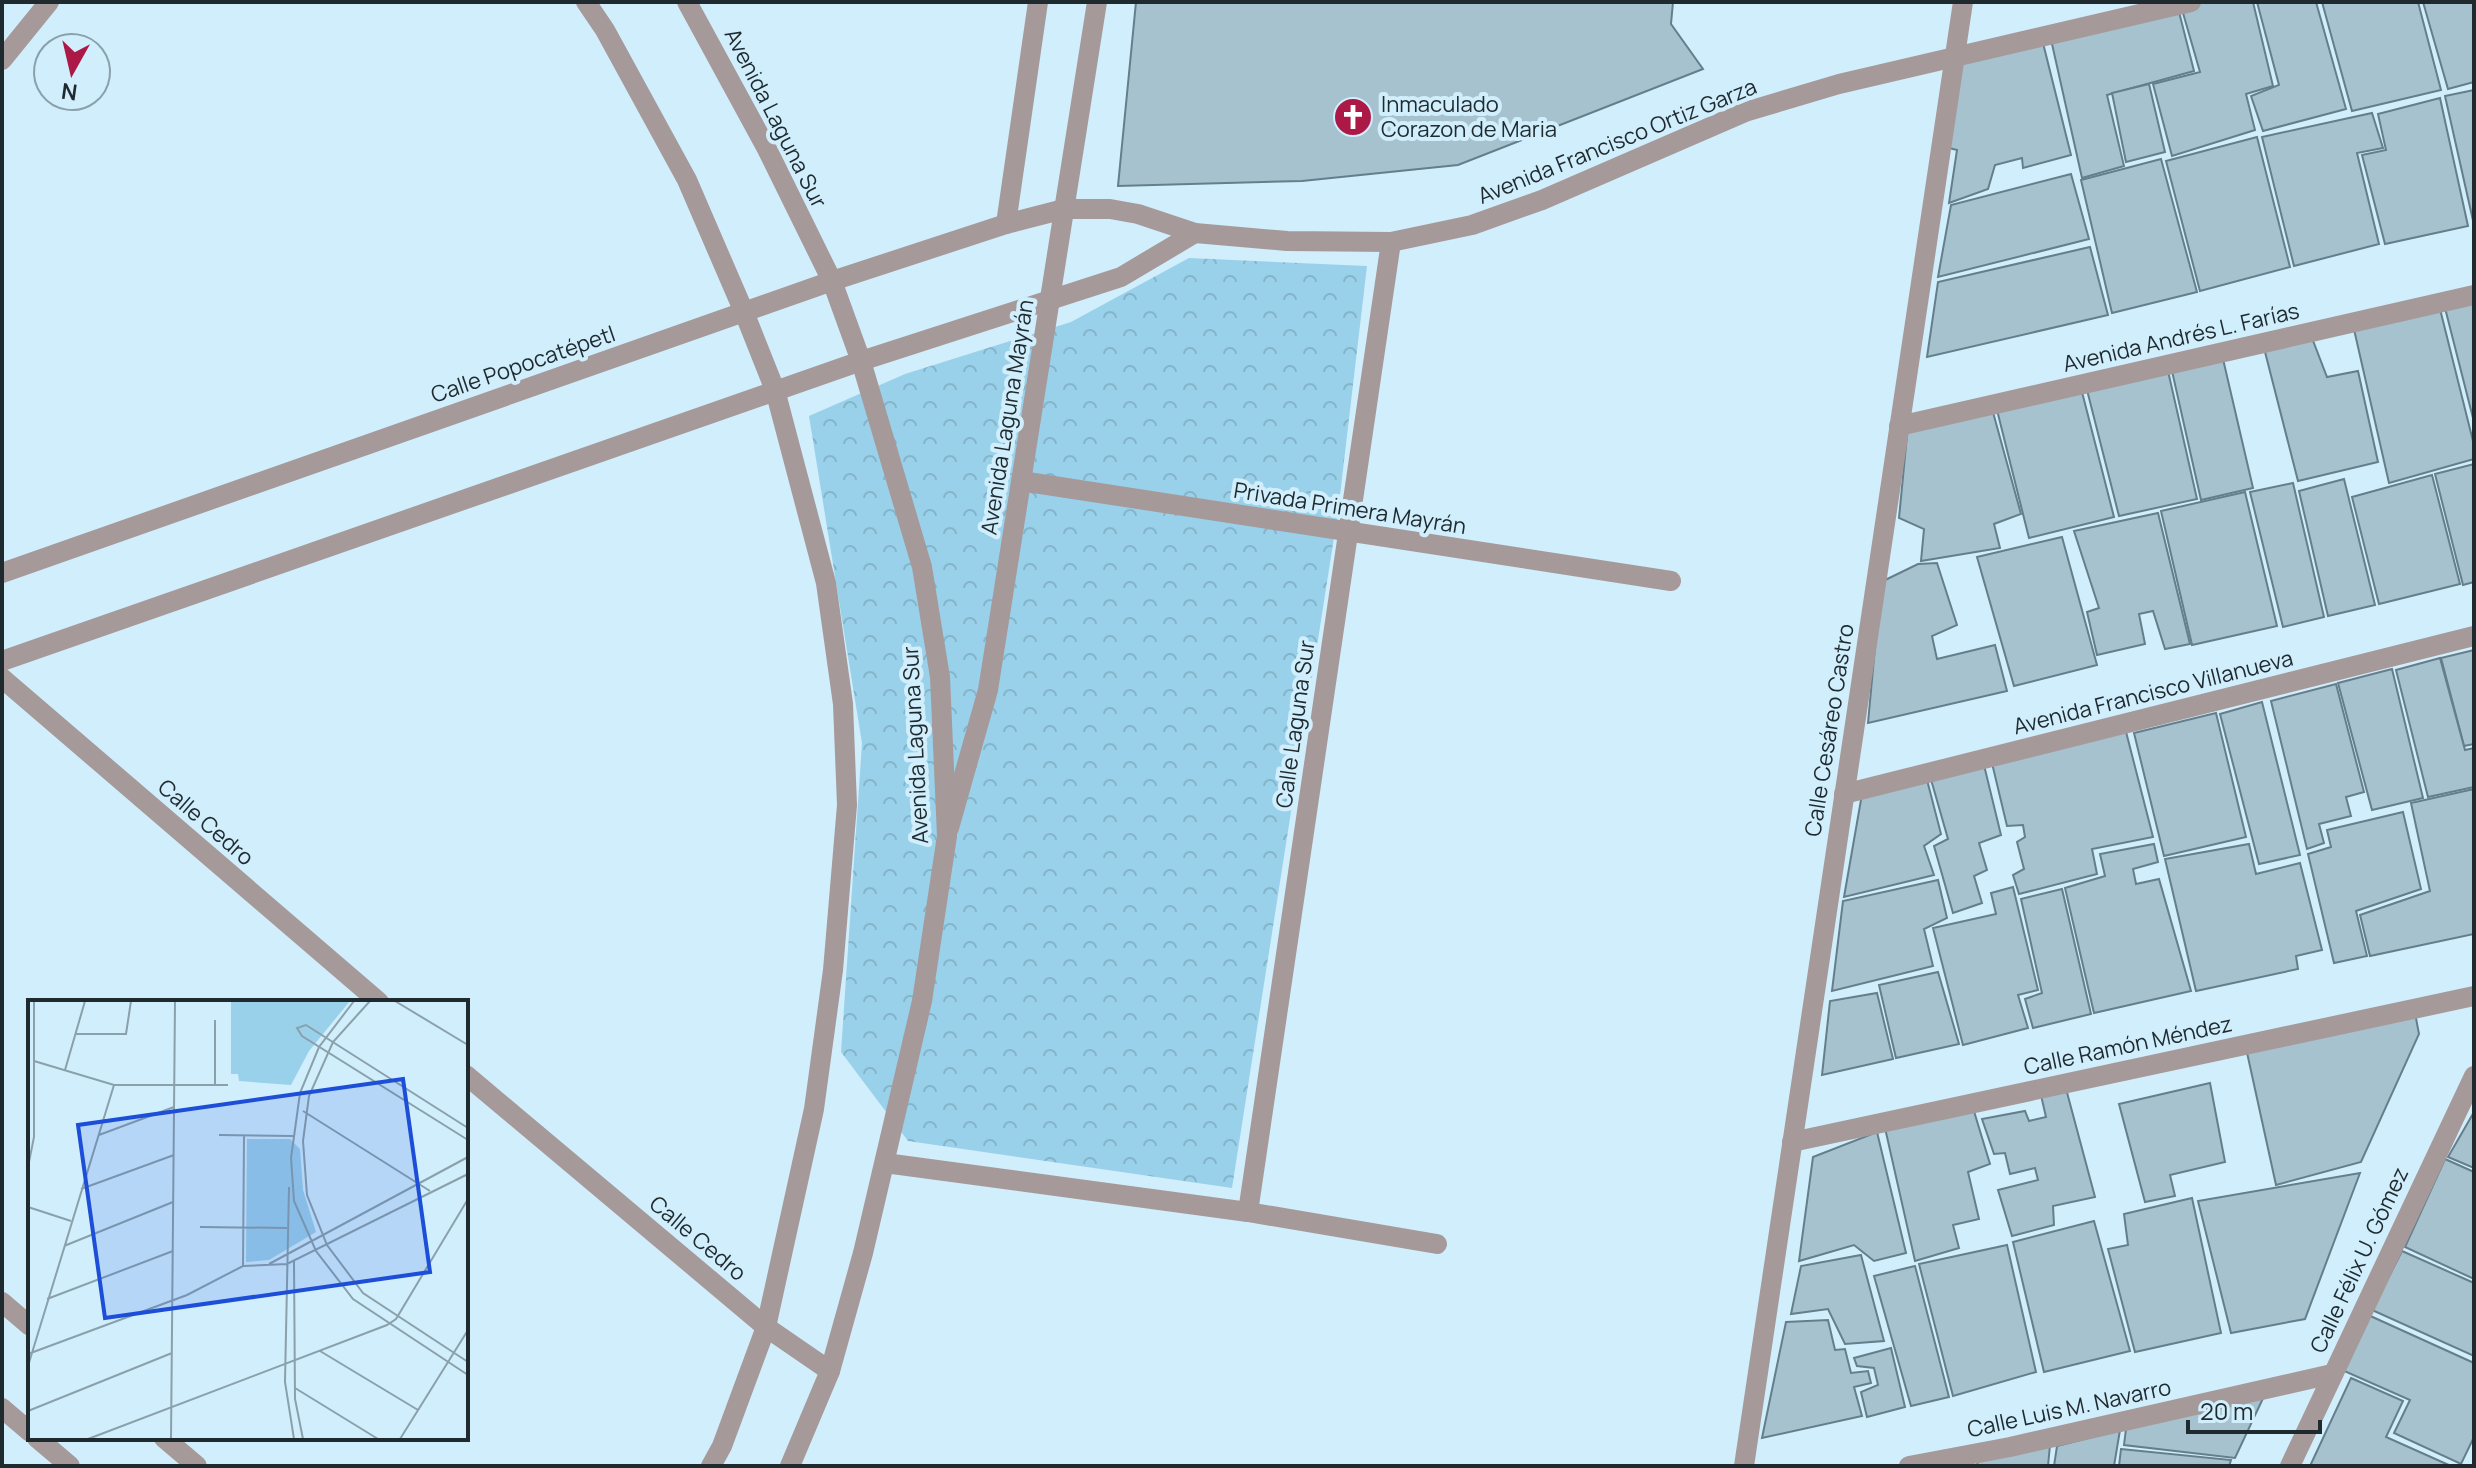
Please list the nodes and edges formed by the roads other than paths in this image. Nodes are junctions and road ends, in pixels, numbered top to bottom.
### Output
1 (49, 2) edge
2 (586, 2) edge
3 (687, 2) edge
4 (1038, 2) edge
5 (1097, 2) edge
6 (1963, 2) edge
7 (2191, 2) edge
8 (1954, 57) junction
9 (2, 60) edge
10 (1064, 209) junction
11 (1006, 224) junction
12 (1195, 233) junction
13 (1391, 242) junction
14 (832, 281) junction
15 (2474, 295) edge
16 (1050, 300) junction
17 (744, 312) junction
18 (861, 361) junction
19 (775, 390) junction
20 (1899, 426) junction
21 (1021, 481) junction
22 (1347, 531) junction
23 (2, 573) edge
24 (1671, 581) dead end
25 (2474, 636) edge
26 (2, 661) edge
27 (2, 678) edge
28 (1844, 794) junction
29 (947, 836) junction
30 (2474, 996) edge
31 (377, 1000) edge
32 (2474, 1076) edge
33 (468, 1077) edge
34 (1792, 1142) junction
35 (885, 1163) junction
36 (1248, 1212) junction
37 (1437, 1244) dead end
38 (2, 1302) edge
39 (28, 1324) edge
40 (766, 1327) junction
41 (830, 1371) junction
42 (2332, 1374) junction
43 (2, 1408) edge
44 (28, 1430) edge
45 (39, 1440) edge
46 (166, 1440) edge
47 (70, 1466) edge
48 (197, 1466) edge
49 (711, 1466) edge
50 (790, 1466) edge
51 (1744, 1466) edge
52 (1909, 1466) edge
53 (2290, 1466) edge

1 - 9 street
2 - 17 street
3 - 14 street, Avenida Laguna Sur
4 - 11 street
5 - 10 street, Avenida Laguna Mayrán
6 - 8 street, Calle Cesáreo Castro
7 - 8 street, Avenida Francisco Ortiz Garza
8 - 13 street, Avenida Francisco Ortiz Garza
8 - 20 street, Calle Cesáreo Castro
10 - 11 street, Calle Popocatépetl
10 - 12 street, Avenida Francisco Ortiz Garza
10 - 16 street, Avenida Laguna Mayrán
11 - 14 street, Calle Popocatépetl
12 - 13 street, Avenida Francisco Ortiz Garza
12 - 16 street
13 - 22 street, Calle Laguna Sur
14 - 17 street, Calle Popocatépetl
14 - 18 street, Avenida Laguna Sur
15 - 20 street, Avenida Andrés L. Farías
16 - 18 street
16 - 21 street, Avenida Laguna Mayrán
17 - 19 street
17 - 23 street, Calle Popocatépetl
18 - 19 street
18 - 29 street, Avenida Laguna Sur
19 - 26 street
19 - 40 street
20 - 28 street, Calle Cesáreo Castro
21 - 22 street, Privada Primera Mayrán
21 - 29 street, Avenida Laguna Mayrán
22 - 24 street, Privada Primera Mayrán
22 - 36 street, Calle Laguna Sur
25 - 28 street, Avenida Francisco Villanueva
27 - 31 street, Calle Cedro
28 - 34 street, Calle Cesáreo Castro
29 - 35 street, Avenida Laguna Sur
30 - 34 street, Calle Ramón Méndez
32 - 42 street, Calle Félix U. Gómez
33 - 40 street, Calle Cedro
34 - 51 street, Calle Cesáreo Castro
35 - 36 street
35 - 41 street, Avenida Laguna Sur
36 - 37 street
38 - 39 street
40 - 41 street, Calle Cedro
40 - 49 street
41 - 50 street, Avenida Laguna Sur
42 - 52 street, Calle Luis M. Navarro
42 - 53 street, Calle Félix U. Gómez
43 - 44 street
45 - 47 street
46 - 48 street

